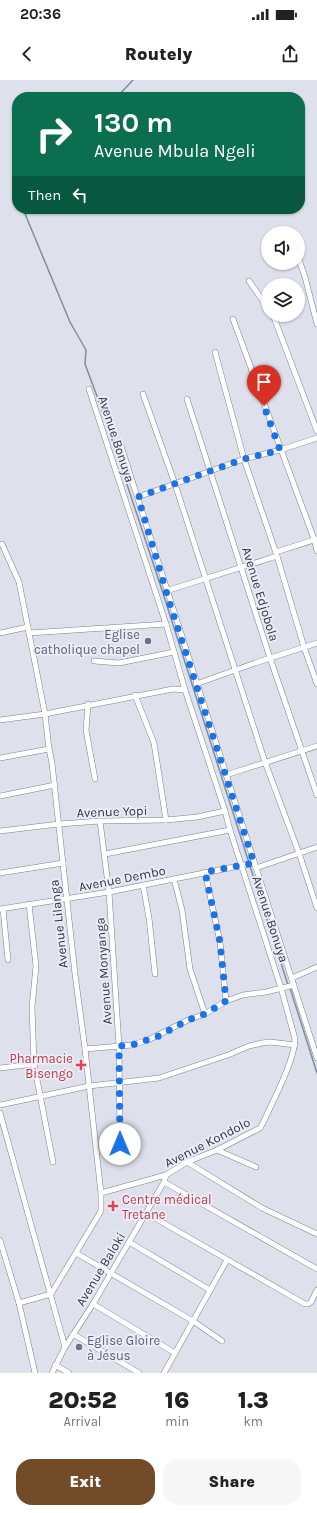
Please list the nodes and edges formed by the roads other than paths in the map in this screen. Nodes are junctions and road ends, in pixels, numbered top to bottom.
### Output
1 (303, 270) edge
2 (248, 281) dead end
3 (261, 299) edge
4 (233, 319) dead end
5 (276, 322) edge
6 (317, 324) edge
7 (214, 352) dead end
8 (89, 390) dead end
9 (143, 394) dead end
10 (187, 399) dead end
11 (317, 431) edge
12 (317, 438) edge
13 (121, 446) dead end
14 (280, 450) junction
15 (244, 459) junction
16 (210, 472) junction
17 (175, 484) junction
18 (138, 497) junction
19 (316, 539) edge
20 (2, 544) dead end
21 (317, 551) edge
22 (276, 554) junction
23 (242, 568) junction
24 (206, 579) junction
25 (166, 591) junction
26 (166, 624) junction
27 (28, 627) junction
28 (0, 633) edge
29 (29, 633) junction
30 (317, 643) edge
31 (304, 647) junction
32 (174, 652) junction
33 (270, 658) junction
34 (94, 661) dead end
35 (235, 670) junction
36 (196, 684) junction
37 (317, 684) edge
38 (185, 690) junction
39 (136, 695) junction
40 (88, 704) junction
41 (45, 714) junction
42 (0, 720) edge
43 (317, 746) edge
44 (49, 750) junction
45 (301, 751) junction
46 (0, 758) edge
47 (265, 762) junction
48 (226, 775) junction
49 (95, 779) dead end
50 (55, 785) junction
51 (317, 795) edge
52 (0, 796) edge
53 (225, 811) junction
54 (166, 820) junction
55 (100, 821) junction
56 (59, 824) junction
57 (230, 830) junction
58 (0, 831) edge
59 (317, 847) edge
60 (299, 853) junction
61 (105, 854) junction
62 (63, 863) junction
63 (250, 865) junction
64 (205, 872) junction
65 (0, 873) edge
66 (174, 879) junction
67 (143, 885) junction
68 (109, 892) junction
69 (67, 900) junction
70 (29, 904) junction
71 (317, 908) edge
72 (2, 909) edge
73 (8, 960) dead end
74 (317, 967) edge
75 (155, 974) dead end
76 (292, 978) junction
77 (288, 987) junction
78 (226, 1001) junction
79 (205, 1014) junction
80 (295, 1045) junction
81 (119, 1046) junction
82 (85, 1050) junction
83 (317, 1058) edge
84 (34, 1064) junction
85 (0, 1068) edge
86 (119, 1083) junction
87 (89, 1086) junction
88 (40, 1097) junction
89 (0, 1105) edge
90 (0, 1113) edge
91 (120, 1144) dead end
92 (218, 1150) junction
93 (54, 1162) dead end
94 (187, 1162) junction
95 (256, 1167) dead end
96 (166, 1175) junction
97 (164, 1182) junction
98 (101, 1194) junction
99 (146, 1213) junction
100 (317, 1234) edge
101 (0, 1240) edge
102 (129, 1242) junction
103 (76, 1253) junction
104 (226, 1260) junction
105 (317, 1269) edge
106 (110, 1274) junction
107 (210, 1290) junction
108 (317, 1290) edge
109 (51, 1294) junction
110 (19, 1303) junction
111 (93, 1304) junction
112 (193, 1321) junction
113 (73, 1334) junction
114 (222, 1341) dead end
115 (65, 1347) junction
116 (175, 1353) junction
117 (56, 1365) junction
118 (35, 1373) edge
119 (52, 1373) edge
120 (70, 1373) edge
121 (139, 1373) edge
122 (164, 1373) edge

1 - 6 street
2 - 3 street
4 - 14 street
5 - 11 street
7 - 15 street
8 - 26 street, Avenue Bonuya
9 - 17 street
10 - 16 street, Avenue Edjobola
12 - 14 street
13 - 18 street
14 - 15 street
14 - 19 street
15 - 16 street
15 - 22 street
16 - 17 street
16 - 23 street, Avenue Edjobola
17 - 18 street
17 - 24 street
18 - 25 street
19 - 21 street
19 - 22 street
20 - 27 street, Avenue Lilanga
22 - 23 street
22 - 31 street
23 - 24 street
23 - 33 street, Avenue Edjobola
24 - 25 street
24 - 35 street
25 - 36 street
26 - 29 street
26 - 32 street, Avenue Bonuya
27 - 28 street
27 - 29 street, Avenue Lilanga
29 - 41 street, Avenue Lilanga
30 - 31 street
31 - 33 street
31 - 37 street
32 - 34 street
32 - 38 street, Avenue Bonuya
33 - 35 street
33 - 45 street, Avenue Edjobola
35 - 36 street
35 - 47 street
36 - 48 street
38 - 39 street
38 - 53 street, Avenue Bonuya
39 - 40 street
39 - 54 street
40 - 41 street
40 - 49 street
41 - 42 street
41 - 44 street, Avenue Lilanga
43 - 45 street
44 - 46 street
44 - 50 street, Avenue Lilanga
45 - 47 street
45 - 51 street, Avenue Edjobola
47 - 48 street
47 - 60 street
48 - 63 street
50 - 52 street
50 - 56 street, Avenue Lilanga
53 - 54 street, Avenue Yopi
53 - 57 street, Avenue Bonuya
54 - 55 street, Avenue Yopi
55 - 56 street, Avenue Yopi
55 - 61 street, Avenue Monyanga
56 - 58 street, Avenue Yopi
56 - 62 street, Avenue Lilanga
57 - 61 street
57 - 63 street, Avenue Bonuya
59 - 60 street, Avenue Dembo
60 - 63 street, Avenue Dembo
60 - 71 street
61 - 68 street, Avenue Monyanga
62 - 65 street
62 - 69 street, Avenue Lilanga
63 - 64 street, Avenue Dembo
63 - 76 street
63 - 77 street, Avenue Bonuya
64 - 66 street, Avenue Dembo
64 - 78 street
66 - 67 street, Avenue Dembo
66 - 79 street
67 - 68 street, Avenue Dembo
67 - 75 street
68 - 69 street, Avenue Dembo
68 - 81 street, Avenue Monyanga
69 - 70 street, Avenue Dembo
69 - 82 street, Avenue Lilanga
70 - 72 street, Avenue Dembo
70 - 84 street
72 - 73 street
74 - 76 street
76 - 77 street
77 - 78 street
77 - 80 street, Avenue Bonuya
77 - 83 street
78 - 79 street
79 - 81 street
80 - 86 street
80 - 92 street, Avenue Kondolo
81 - 82 street
81 - 86 street, Avenue Monyanga
82 - 87 street, Avenue Lilanga
84 - 85 street
84 - 88 street
86 - 87 street
86 - 91 street, Avenue Monyanga
87 - 88 street
87 - 98 street, Avenue Lilanga
88 - 89 street
88 - 93 street
90 - 109 street
92 - 94 street, Avenue Kondolo
92 - 95 street
94 - 96 street, Avenue Kondolo
94 - 100 street
96 - 97 street, Avenue Baloki
96 - 98 street, Avenue Kondolo
97 - 99 street, Avenue Baloki
97 - 105 street
98 - 103 street, Avenue Lilanga
99 - 102 street, Avenue Baloki
99 - 104 street
101 - 110 street
102 - 106 street, Avenue Baloki
102 - 107 street
103 - 106 street
103 - 109 street, Avenue Lilanga
104 - 107 street
104 - 108 street
106 - 111 street, Avenue Baloki
106 - 112 street
107 - 112 street
109 - 110 street
109 - 115 street
110 - 118 street
111 - 113 street, Avenue Baloki
111 - 116 street
112 - 114 street
112 - 116 street
113 - 115 street, Avenue Baloki
113 - 121 street
115 - 117 street, Avenue Baloki
116 - 122 street
117 - 119 street, Avenue Baloki
117 - 120 street

